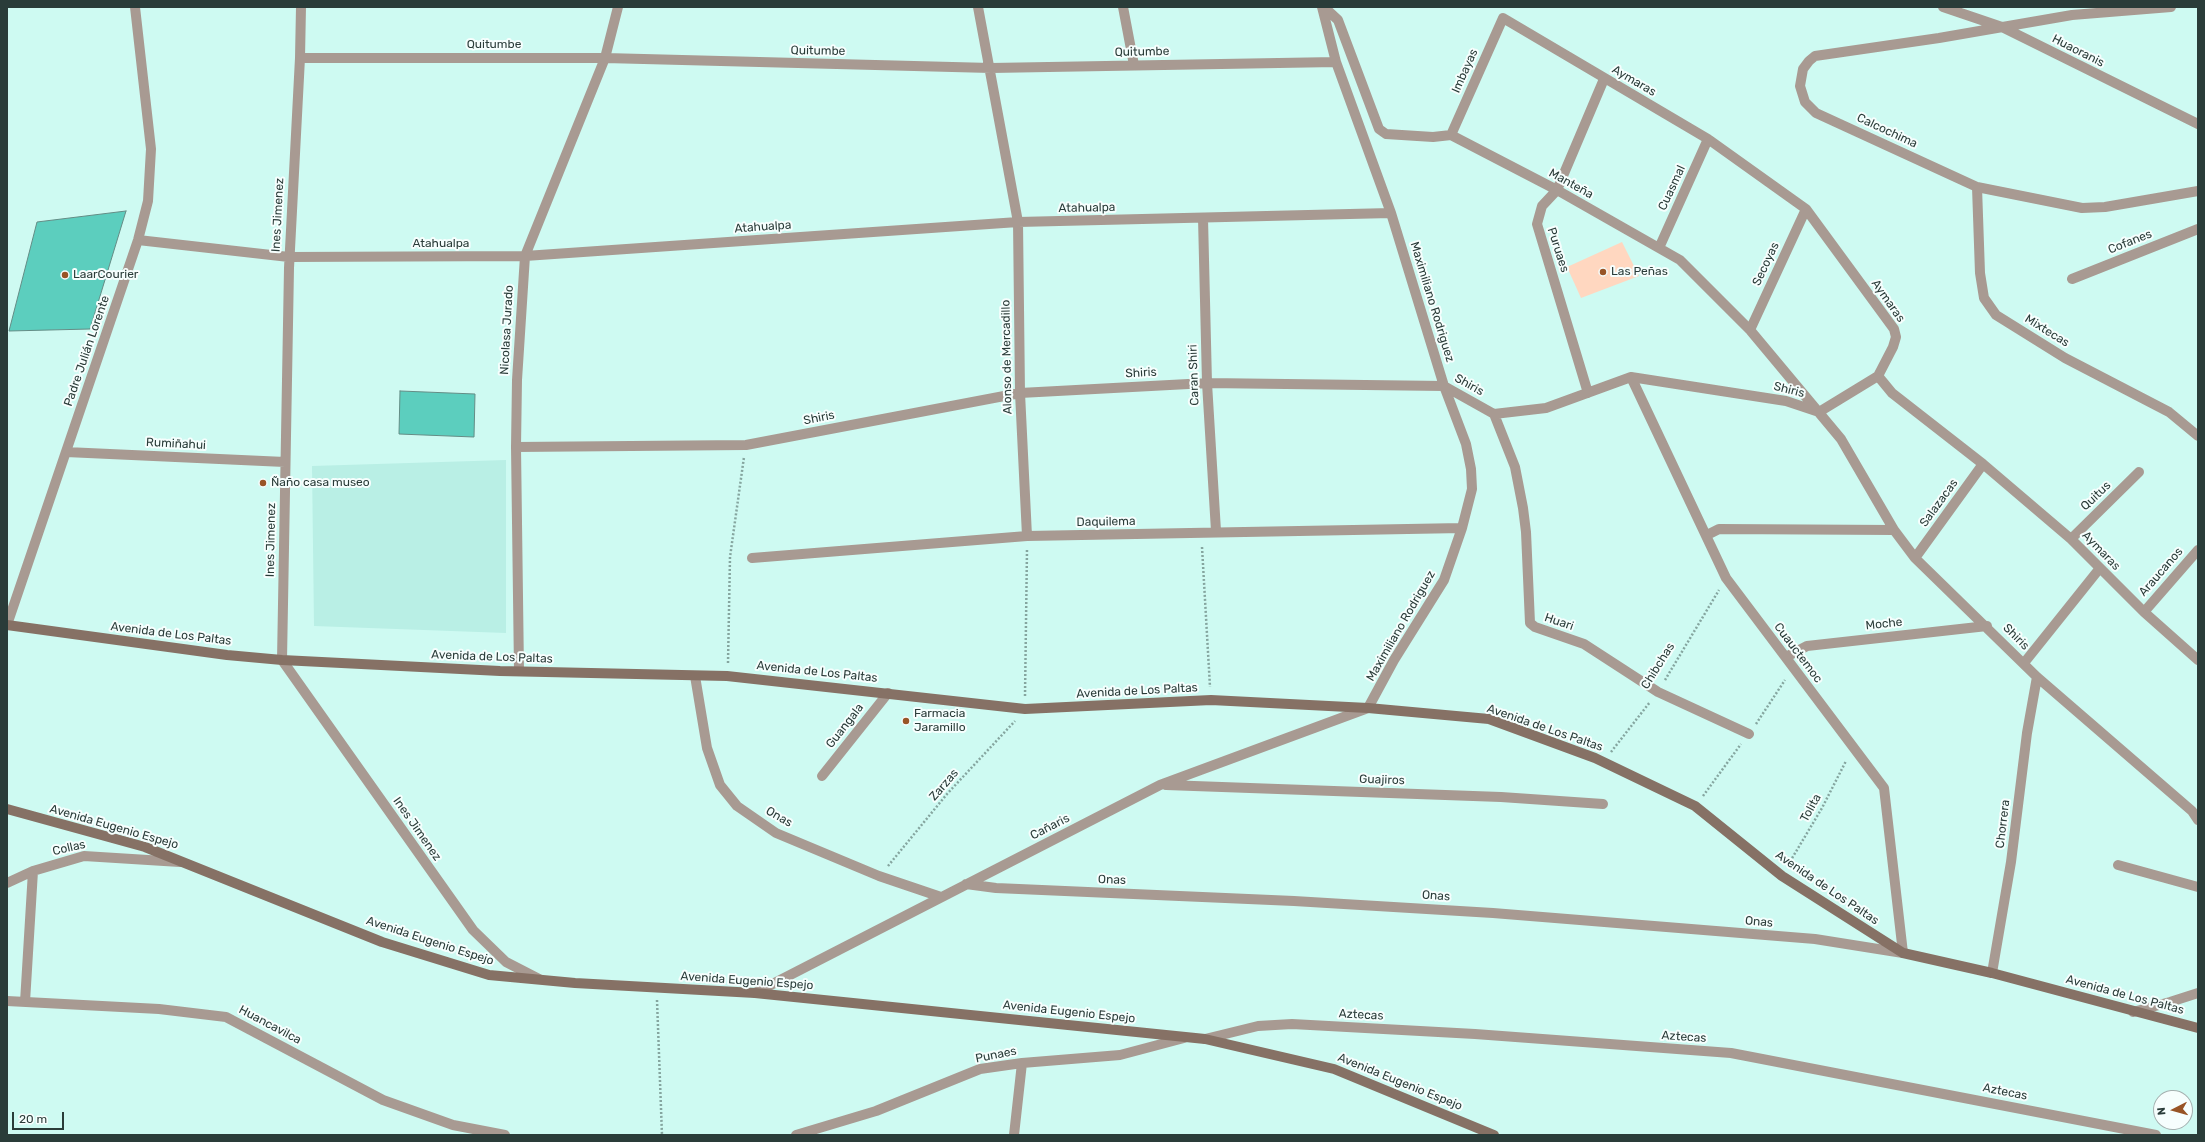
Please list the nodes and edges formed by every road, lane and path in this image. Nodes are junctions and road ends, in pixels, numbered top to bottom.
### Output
1 (135, 7) edge
2 (301, 7) edge
3 (618, 7) edge
4 (978, 7) edge
5 (1123, 7) edge
6 (1323, 7) edge
7 (1943, 7) edge
8 (2171, 7) edge
9 (1503, 18) joint
10 (2002, 28) junction
11 (300, 58) junction
12 (605, 58) junction
13 (1336, 62) junction
14 (1134, 65) junction
15 (991, 68) junction
16 (1604, 79) junction
17 (2198, 124) edge
18 (1451, 135) junction
19 (1708, 139) junction
20 (1977, 187) junction
21 (1557, 190) junction
22 (2198, 191) edge
23 (1806, 210) junction
24 (1391, 213) junction
25 (1203, 218) junction
26 (1018, 222) junction
27 (2198, 229) edge
28 (138, 240) junction
29 (1659, 248) junction
30 (525, 256) junction
31 (289, 257) junction
32 (2072, 279) dead end
33 (1750, 330) junction
34 (1878, 376) junction
35 (1632, 377) junction
36 (1207, 382) junction
37 (1444, 386) junction
38 (1020, 393) junction
39 (1588, 393) junction
40 (1819, 412) junction
41 (1494, 414) junction
42 (2198, 436) edge
43 (746, 445) junction
44 (516, 447) junction
45 (66, 452) junction
46 (285, 462) junction
47 (1983, 464) junction
48 (2139, 472) dead end
49 (1462, 528) junction
50 (1894, 530) junction
51 (1216, 531) junction
52 (1201, 533) junction
53 (1707, 535) junction
54 (1027, 536) junction
55 (2071, 538) junction
56 (2198, 550) edge
57 (752, 558) dead end
58 (1915, 558) junction
59 (2100, 568) junction
60 (1726, 578) junction
61 (2144, 612) junction
62 (7, 625) edge
63 (1987, 626) junction
64 (1786, 657) junction
65 (282, 660) junction
66 (2198, 660) edge
67 (2024, 663) junction
68 (519, 671) junction
69 (696, 676) junction
70 (727, 676) junction
71 (2037, 676) junction
72 (1658, 692) junction
73 (888, 693) junction
74 (1211, 700) junction
75 (1368, 708) junction
76 (1025, 710) junction
77 (1749, 734) dead end
78 (1853, 748) junction
79 (1603, 762) junction
80 (822, 776) dead end
81 (1160, 785) junction
82 (1603, 804) dead end
83 (7, 810) edge
84 (2198, 820) edge
85 (187, 862) junction
86 (2118, 865) dead end
87 (33, 871) junction
88 (879, 876) junction
89 (1782, 876) junction
90 (7, 883) edge
91 (966, 884) junction
92 (2198, 887) edge
93 (941, 897) junction
94 (1903, 953) junction
95 (1992, 974) junction
96 (538, 979) junction
97 (657, 987) junction
98 (755, 992) junction
99 (2198, 993) edge
100 (7, 1001) edge
101 (25, 1002) junction
102 (2133, 1012) junction
103 (2198, 1028) edge
104 (1184, 1038) junction
105 (1204, 1039) junction
106 (1022, 1063) junction
107 (505, 1135) edge
108 (662, 1135) edge
109 (796, 1135) edge
110 (1014, 1135) edge
111 (1494, 1135) edge
112 (2156, 1135) edge

1 - 28 street, Padre Julián Lorente
2 - 11 street, Ines Jimenez
3 - 12 street, Nicolasa Jurado
4 - 15 street, Alonso de Mercadillo
5 - 14 street
6 - 13 street, Maximiliano Rodriguez
6 - 18 street
7 - 10 street, Huaoranis
8 - 10 street
9 - 16 street, Aymaras
9 - 18 street, Imbayas
10 - 17 street, Huaoranis
10 - 20 street, Calcochima
11 - 12 street, Quitumbe
11 - 31 street, Ines Jimenez
12 - 15 street, Quitumbe
12 - 30 street, Nicolasa Jurado
13 - 14 street, Quitumbe
13 - 24 street, Maximiliano Rodriguez
14 - 15 street, Quitumbe
15 - 26 street, Alonso de Mercadillo
16 - 19 street, Aymaras
16 - 21 street, Puruaes
18 - 21 street, Manteña
19 - 23 street, Aymaras
19 - 29 street, Cuasmal
20 - 22 street, Calcochima
20 - 42 street, Mixtecas
21 - 29 street, Manteña
21 - 39 street, Puruaes
23 - 33 street, Secoyas
23 - 34 street, Aymaras
24 - 25 street, Atahualpa
24 - 37 street, Maximiliano Rodriguez
25 - 26 street, Atahualpa
25 - 36 street, Caran Shiri
26 - 30 street, Atahualpa
26 - 38 street, Alonso de Mercadillo
27 - 32 street, Cofanes
28 - 31 street, Atahualpa
28 - 45 street, Padre Julián Lorente
29 - 33 street, Manteña
30 - 31 street, Atahualpa
30 - 44 street, Nicolasa Jurado
31 - 46 street, Ines Jimenez
33 - 40 street, Manteña
34 - 40 street
34 - 47 street, Aymaras
35 - 39 street, Shiris
35 - 40 street, Shiris
35 - 53 street, Cuauctemoc
36 - 37 street, Shiris
36 - 38 street, Shiris
36 - 51 street, Caran Shiri
37 - 41 street, Shiris
37 - 49 street, Maximiliano Rodriguez
38 - 43 street, Shiris
38 - 54 street, Alonso de Mercadillo
39 - 41 street, Shiris
40 - 50 street, Shiris
41 - 72 street, Huari
43 - 44 street, Shiris
43 - 70 path
44 - 68 street, Nicolasa Jurado
45 - 46 street, Rumiñahui
45 - 62 street, Padre Julián Lorente
46 - 65 street, Ines Jimenez
47 - 55 street, Aymaras
47 - 58 street, Salazacas
48 - 55 street, Quitus
49 - 51 street, Daquilema
49 - 75 street, Maximiliano Rodriguez
50 - 53 street
50 - 58 street, Shiris
51 - 52 street, Daquilema
52 - 54 street, Daquilema
52 - 74 path
53 - 60 street, Cuauctemoc
54 - 57 street, Daquilema
54 - 76 path
55 - 59 street, Aymaras
56 - 61 street, Araucanos
58 - 63 street, Shiris
59 - 61 street, Aymaras
59 - 67 street
60 - 64 street, Cuauctemoc
60 - 72 path, Chibchas
61 - 66 street, Aymaras
62 - 65 main road, Avenida de Los Paltas
63 - 64 street, Moche
63 - 67 street, Shiris
64 - 78 street, Cuauctemoc
65 - 68 main road, Avenida de Los Paltas
65 - 96 street, Ines Jimenez
67 - 71 street, Shiris
68 - 69 main road, Avenida de Los Paltas
69 - 70 main road, Avenida de Los Paltas
69 - 88 street, Onas
70 - 73 main road, Avenida de Los Paltas
71 - 84 street, Shiris
71 - 95 street, Chorrera
72 - 77 street, Huari
72 - 79 path, Chibchas
73 - 76 main road, Avenida de Los Paltas
73 - 80 street, Guangala
74 - 75 main road, Avenida de Los Paltas
74 - 76 main road, Avenida de Los Paltas
75 - 79 main road, Avenida de Los Paltas
75 - 81 street, Cañaris
76 - 88 path, Zarzas
78 - 89 path, Tolita
78 - 94 street, Cuauctemoc
79 - 89 main road, Avenida de Los Paltas
81 - 82 street, Guajiros
81 - 91 street, Cañaris
83 - 85 main road, Avenida Eugenio Espejo
85 - 87 street, Collas
85 - 96 main road, Avenida Eugenio Espejo
86 - 92 street
87 - 90 street, Collas
87 - 101 street
88 - 93 street, Onas
89 - 94 main road, Avenida de Los Paltas
91 - 93 street, Cañaris
91 - 94 street, Onas
93 - 98 street, Cañaris
94 - 95 main road, Avenida de Los Paltas
95 - 102 main road, Avenida de Los Paltas
96 - 97 main road, Avenida Eugenio Espejo
97 - 98 main road, Avenida Eugenio Espejo
97 - 108 path
98 - 104 main road, Avenida Eugenio Espejo
99 - 102 street
100 - 101 street, Huancavilca
101 - 107 street, Huancavilca
102 - 103 main road, Avenida de Los Paltas
104 - 105 main road, Avenida Eugenio Espejo
104 - 106 street, Punaes
105 - 111 main road, Avenida Eugenio Espejo
105 - 112 street, Aztecas
106 - 109 street, Punaes
106 - 110 street

